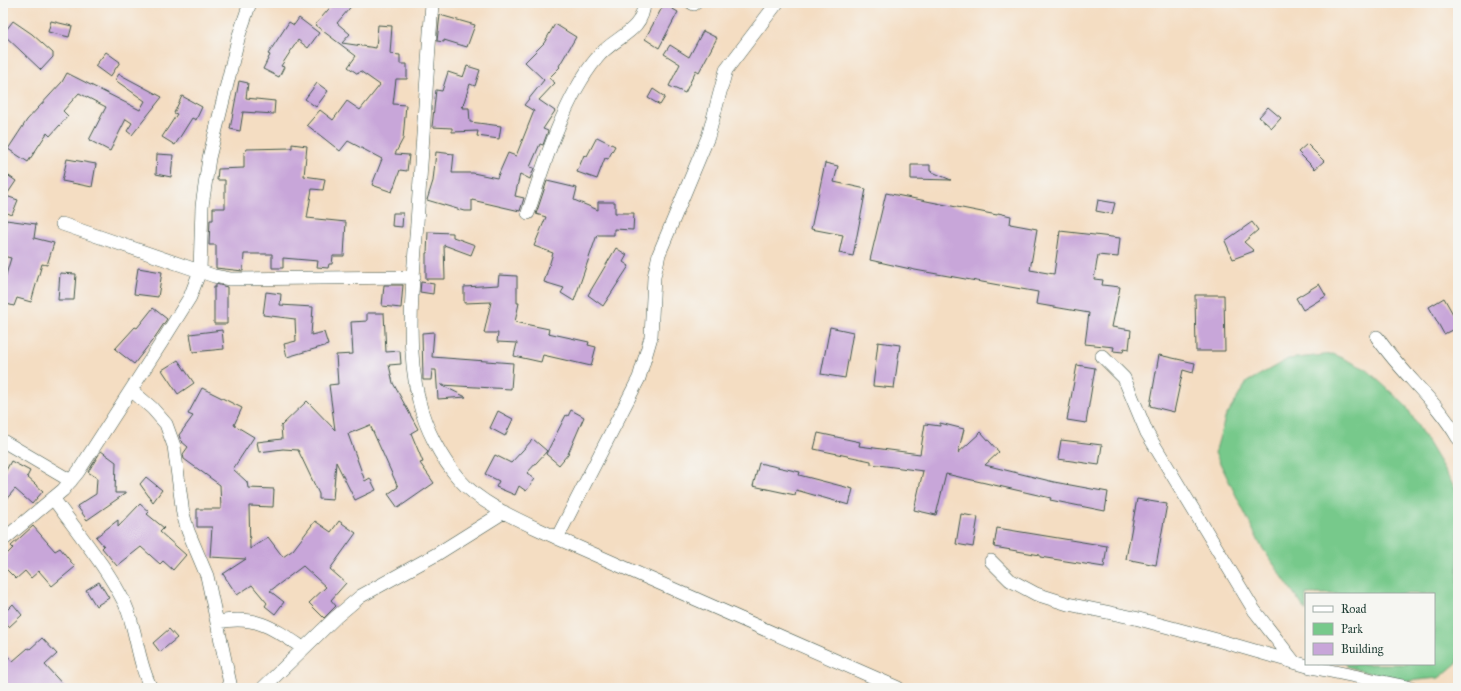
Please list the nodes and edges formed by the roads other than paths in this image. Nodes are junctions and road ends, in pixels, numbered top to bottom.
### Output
1 (250, 3) edge
2 (432, 3) edge
3 (644, 3) edge
4 (777, 3) edge
5 (528, 213) dead end
6 (62, 224) dead end
7 (200, 271) junction
8 (414, 277) junction
9 (1377, 337) dead end
10 (1102, 356) dead end
11 (131, 390) junction
12 (1458, 438) edge
13 (3, 441) edge
14 (71, 481) junction
15 (53, 498) junction
16 (504, 512) junction
17 (557, 538) junction
18 (3, 540) edge
19 (991, 561) dead end
20 (218, 622) junction
21 (303, 648) junction
22 (1294, 662) junction
23 (1305, 664) edge
24 (1308, 665) edge
25 (150, 688) edge
26 (231, 688) edge
27 (263, 688) edge
28 (898, 688) edge
29 (1412, 688) edge

1 - 7 street
2 - 8 street
3 - 5 street
4 - 17 street
6 - 7 street
7 - 8 street
7 - 11 street
8 - 16 street
9 - 12 street
10 - 22 street
11 - 14 street
11 - 20 street
13 - 14 street
14 - 15 street
15 - 18 street
15 - 25 street
16 - 17 street
16 - 21 street
17 - 28 street
19 - 22 street
20 - 21 street
20 - 26 street
21 - 27 street
22 - 23 street
24 - 29 street

